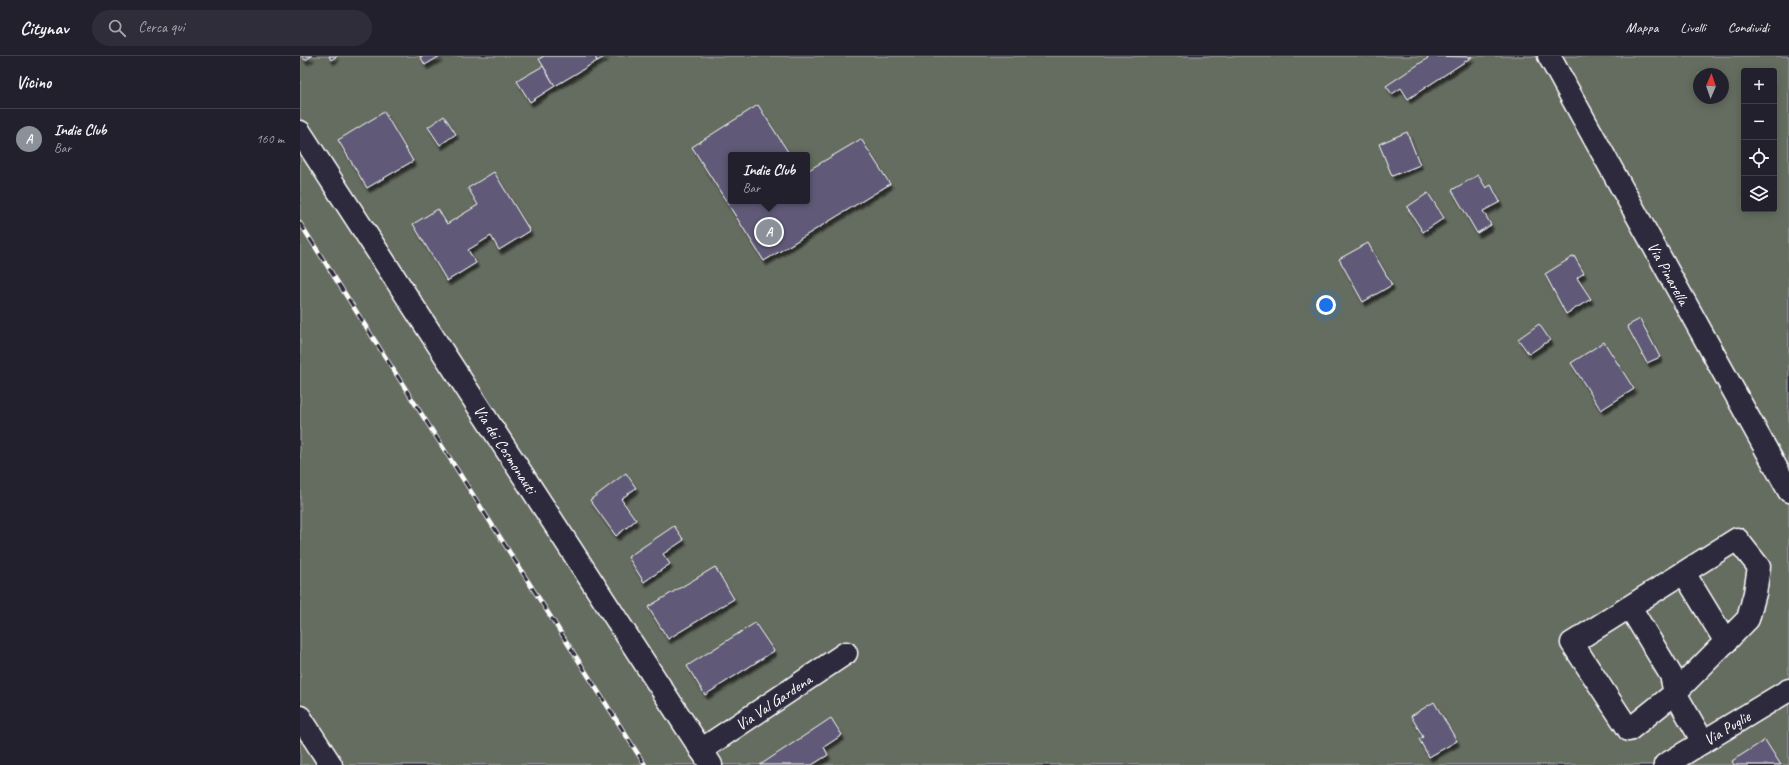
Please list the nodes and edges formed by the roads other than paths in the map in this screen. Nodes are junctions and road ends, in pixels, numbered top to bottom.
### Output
1 (1549, 56) edge
2 (300, 132) edge
3 (1789, 491) edge
4 (1684, 573) junction
5 (1630, 607) junction
6 (1726, 642) junction
7 (846, 653) dead end
8 (1789, 690) edge
9 (1675, 693) junction
10 (300, 717) edge
11 (1702, 742) junction
12 (706, 757) edge
13 (331, 765) edge
14 (1664, 765) edge

1 - 3 street, Via Pinarella
2 - 12 street, Via dei Cosmonauti
4 - 5 street
4 - 6 street
4 - 6 street
5 - 9 street
5 - 9 street
6 - 9 street
7 - 12 street, Via Val Gardena
8 - 11 street, Via Puglie
9 - 11 street
10 - 13 street
11 - 14 street, Via Puglie

